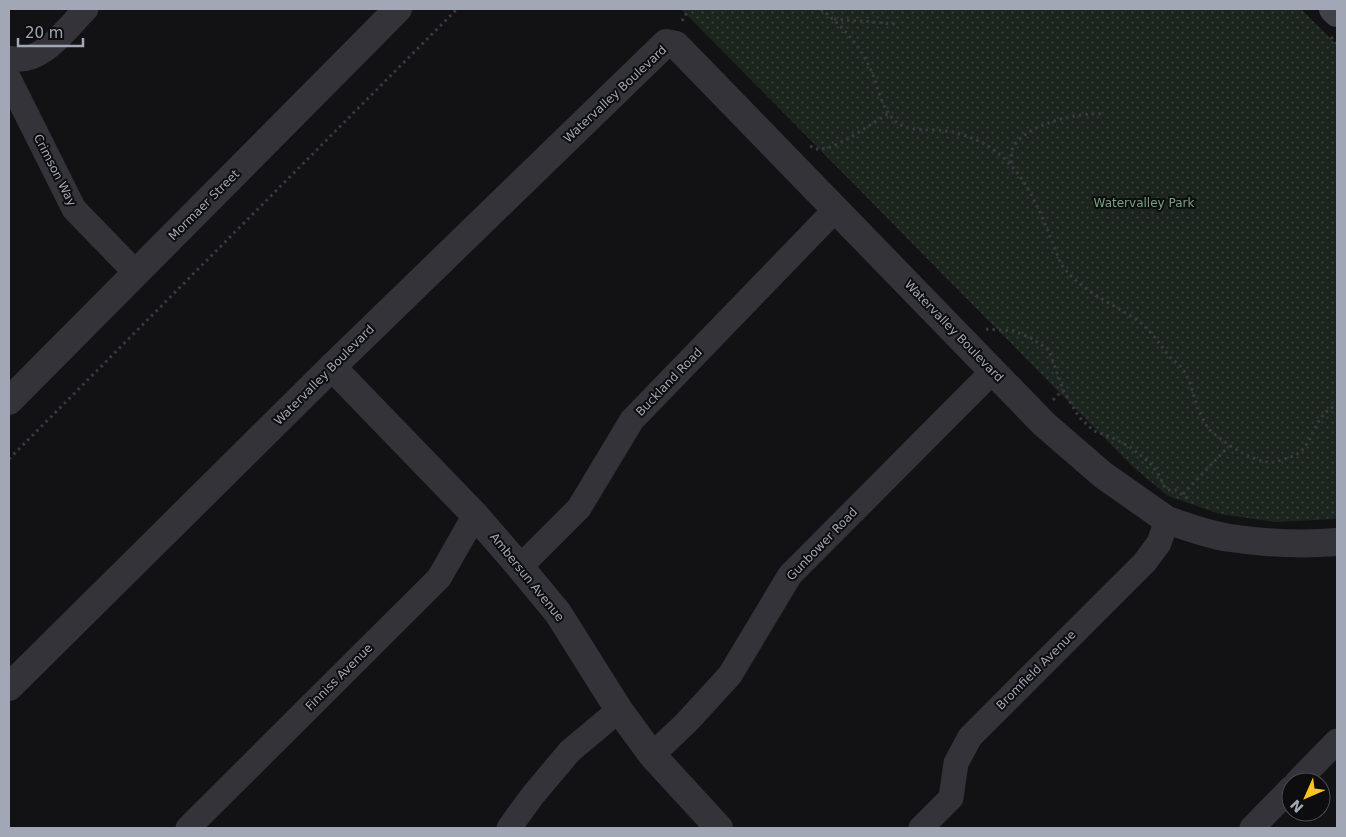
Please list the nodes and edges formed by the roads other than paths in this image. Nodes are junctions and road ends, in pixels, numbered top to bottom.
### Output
1 (86, 9) edge
2 (398, 9) edge
3 (1332, 9) edge
4 (1337, 14) edge
5 (9, 58) edge
6 (9, 79) edge
7 (836, 209) junction
8 (136, 273) junction
9 (332, 367) junction
10 (992, 371) junction
11 (9, 401) edge
12 (475, 515) junction
13 (1167, 520) junction
14 (1337, 542) edge
15 (520, 567) junction
16 (9, 688) edge
17 (619, 710) junction
18 (1337, 741) edge
19 (652, 755) junction
20 (1307, 772) edge
21 (1281, 798) edge
22 (188, 828) edge
23 (510, 828) edge
24 (719, 828) edge
25 (921, 828) edge
26 (1252, 828) edge

1 - 5 street
2 - 8 street, Mormaer Street
3 - 4 main road
6 - 8 street, Crimson Way
7 - 9 street, Watervalley Boulevard
7 - 10 street, Watervalley Boulevard
7 - 15 street, Buckland Road
8 - 11 street, Mormaer Street
9 - 12 street, Ambersun Avenue
9 - 16 street, Watervalley Boulevard
10 - 13 street, Watervalley Boulevard
10 - 19 street, Gunbower Road
12 - 15 street, Ambersun Avenue
12 - 22 street, Finniss Avenue
13 - 14 street, Watervalley Boulevard
13 - 25 street, Bromfield Avenue
15 - 17 street, Ambersun Avenue
17 - 19 street, Ambersun Avenue
17 - 23 street
18 - 20 street
19 - 24 street, Ambersun Avenue
21 - 26 street

